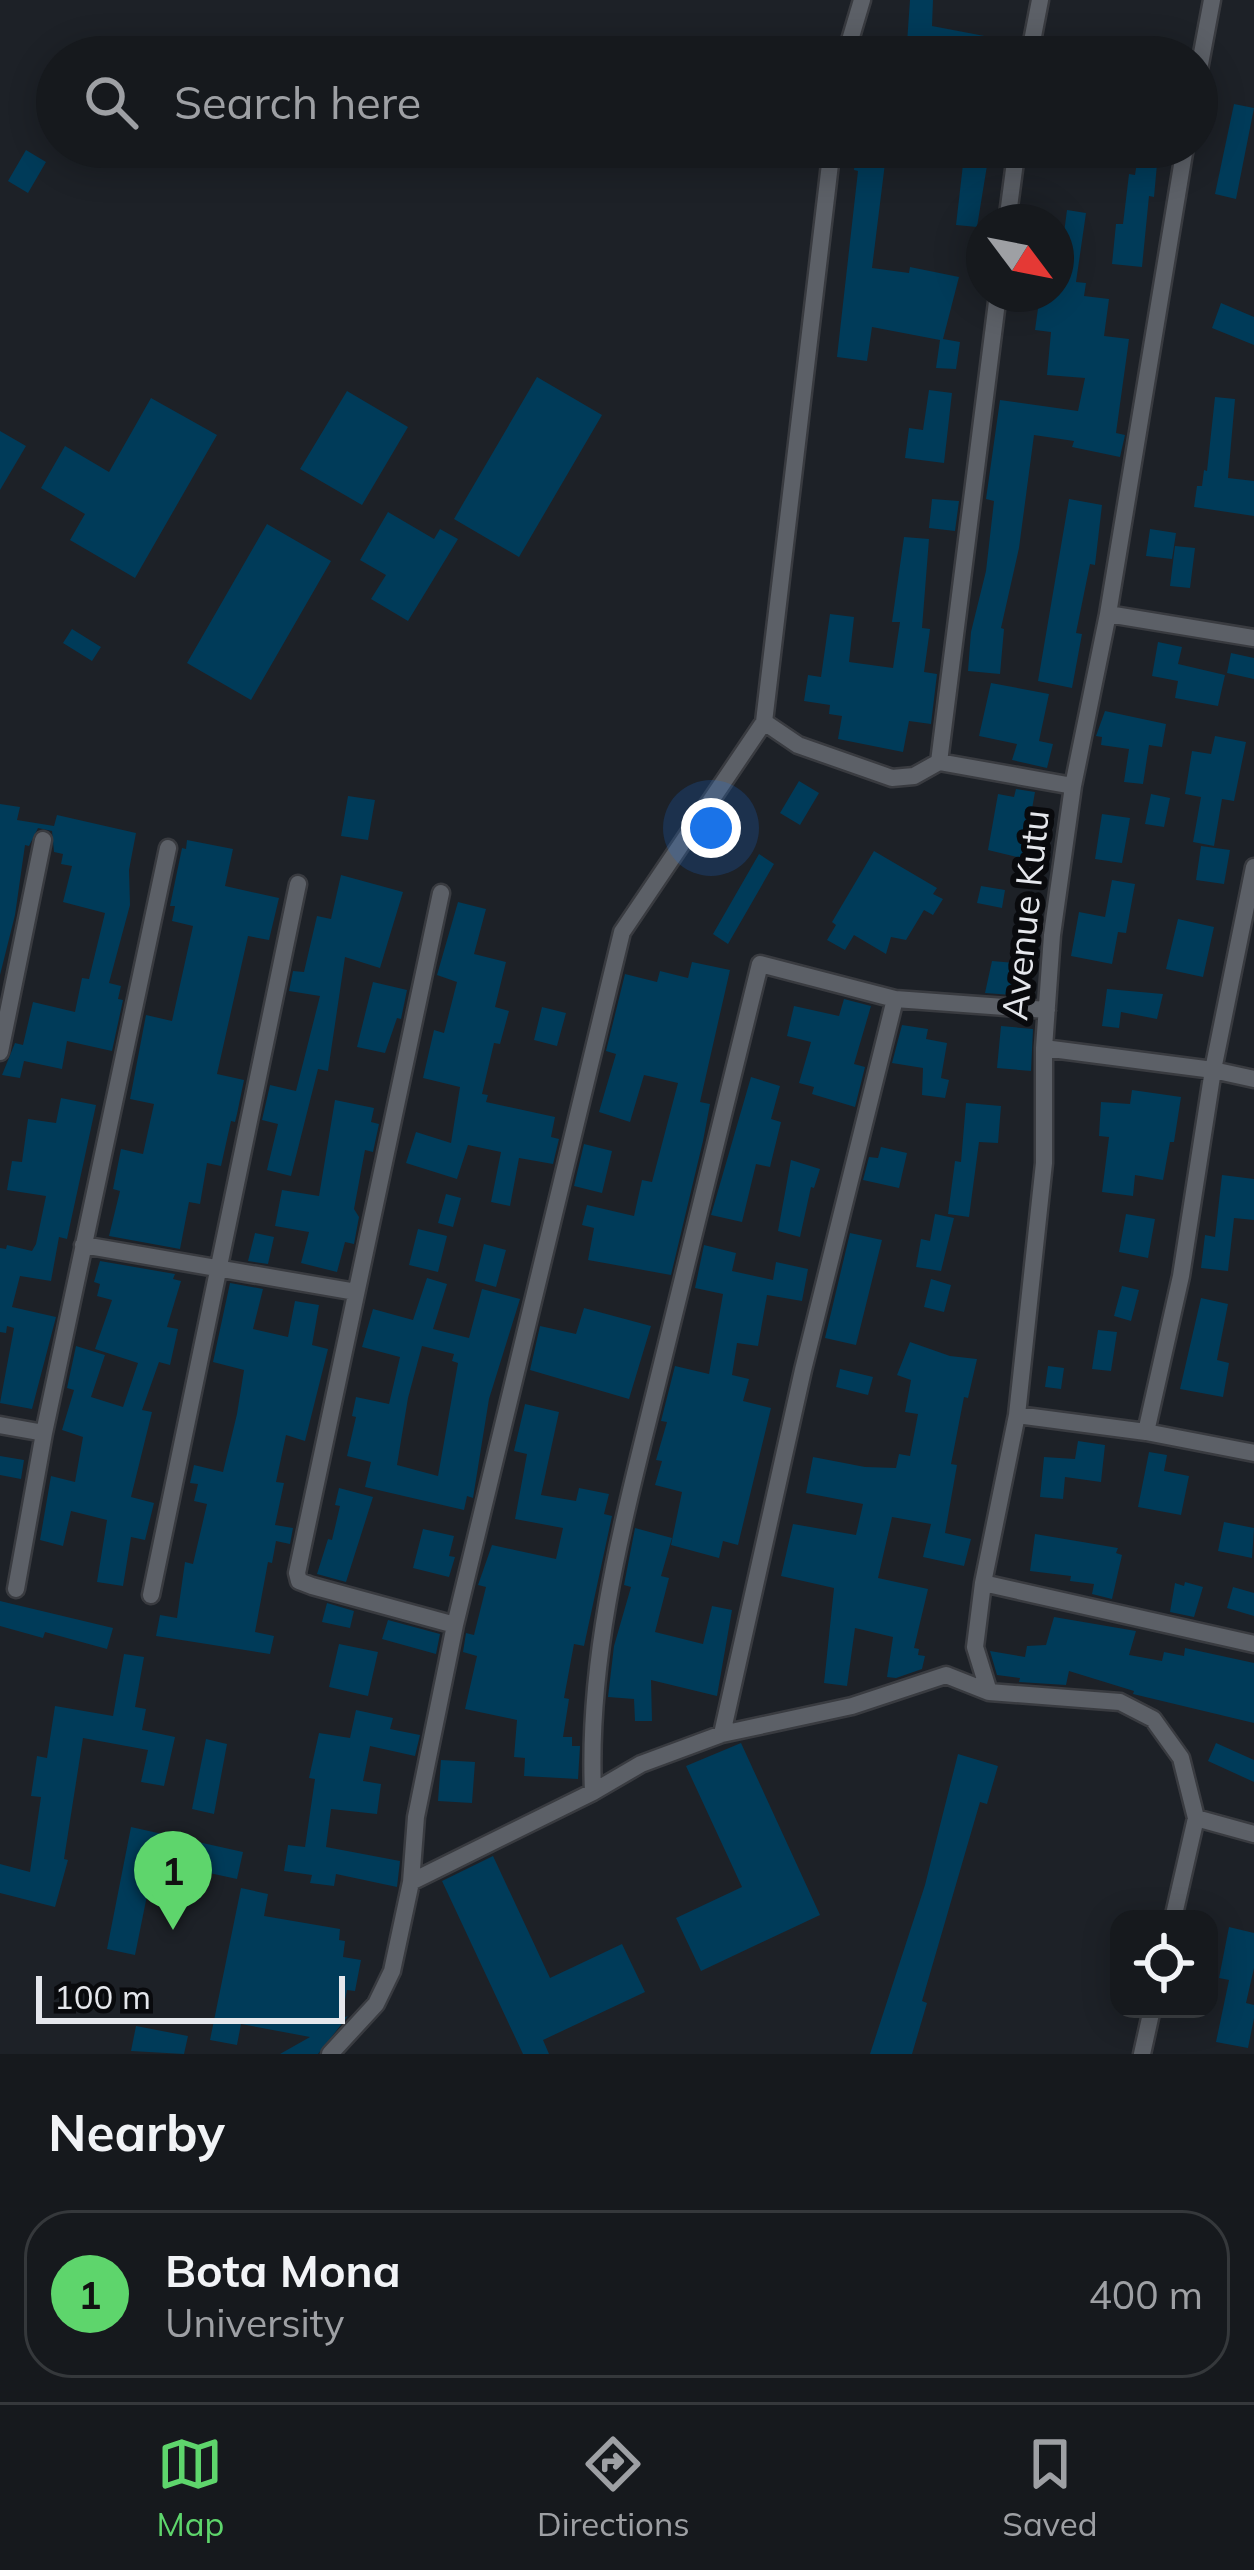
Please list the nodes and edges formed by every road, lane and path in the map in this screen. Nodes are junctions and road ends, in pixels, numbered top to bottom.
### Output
1 (862, 0) edge
2 (1040, 0) edge
3 (1212, 0) edge
4 (851, 36) edge
5 (1033, 36) edge
6 (1205, 36) edge
7 (830, 168) edge
8 (1014, 168) edge
9 (1182, 168) edge
10 (1009, 204) edge
11 (996, 312) edge
12 (1108, 614) junction
13 (1254, 638) edge
14 (764, 722) junction
15 (938, 762) junction
16 (1072, 786) junction
17 (43, 840) dead end
18 (167, 848) dead end
19 (1254, 867) edge
20 (298, 884) dead end
21 (441, 892) dead end
22 (895, 999) junction
23 (1047, 1010) junction
24 (1044, 1048) junction
25 (0, 1052) edge
26 (1213, 1070) junction
27 (1254, 1079) edge
28 (83, 1244) junction
29 (218, 1268) junction
30 (356, 1292) junction
31 (1017, 1415) junction
32 (0, 1425) edge
33 (1146, 1432) junction
34 (44, 1433) junction
35 (1254, 1453) edge
36 (982, 1583) junction
37 (16, 1589) dead end
38 (151, 1595) dead end
39 (455, 1625) junction
40 (1254, 1644) edge
41 (989, 1692) junction
42 (722, 1733) junction
43 (593, 1792) junction
44 (1196, 1818) junction
45 (1254, 1834) edge
46 (411, 1882) junction
47 (1175, 1910) edge
48 (1151, 2018) edge
49 (1145, 2053) edge
50 (330, 2054) edge

1 - 4 street
2 - 5 street
3 - 6 street
7 - 14 street
8 - 10 street
9 - 12 street, Avenue Kutu
11 - 15 street
12 - 13 street
12 - 16 street, Avenue Kutu
14 - 15 street
14 - 39 street
15 - 16 street
16 - 23 street, Avenue Kutu
17 - 25 street
18 - 28 street
19 - 26 street
20 - 29 street
21 - 30 street
22 - 23 street
22 - 42 street
22 - 43 street
23 - 24 street, Avenue Kutu
24 - 26 street
24 - 31 street, Avenue Kutu
26 - 27 street
26 - 33 street
28 - 29 street
28 - 34 street
29 - 30 street
29 - 38 street
30 - 39 street
31 - 33 street
31 - 36 street, Avenue Kutu
32 - 34 street
33 - 35 street
34 - 37 street
36 - 40 street
36 - 41 street, Avenue Kutu
39 - 46 street
41 - 42 street
41 - 44 street
42 - 43 street
43 - 46 street
44 - 45 street
44 - 47 street
46 - 50 street
48 - 49 street

